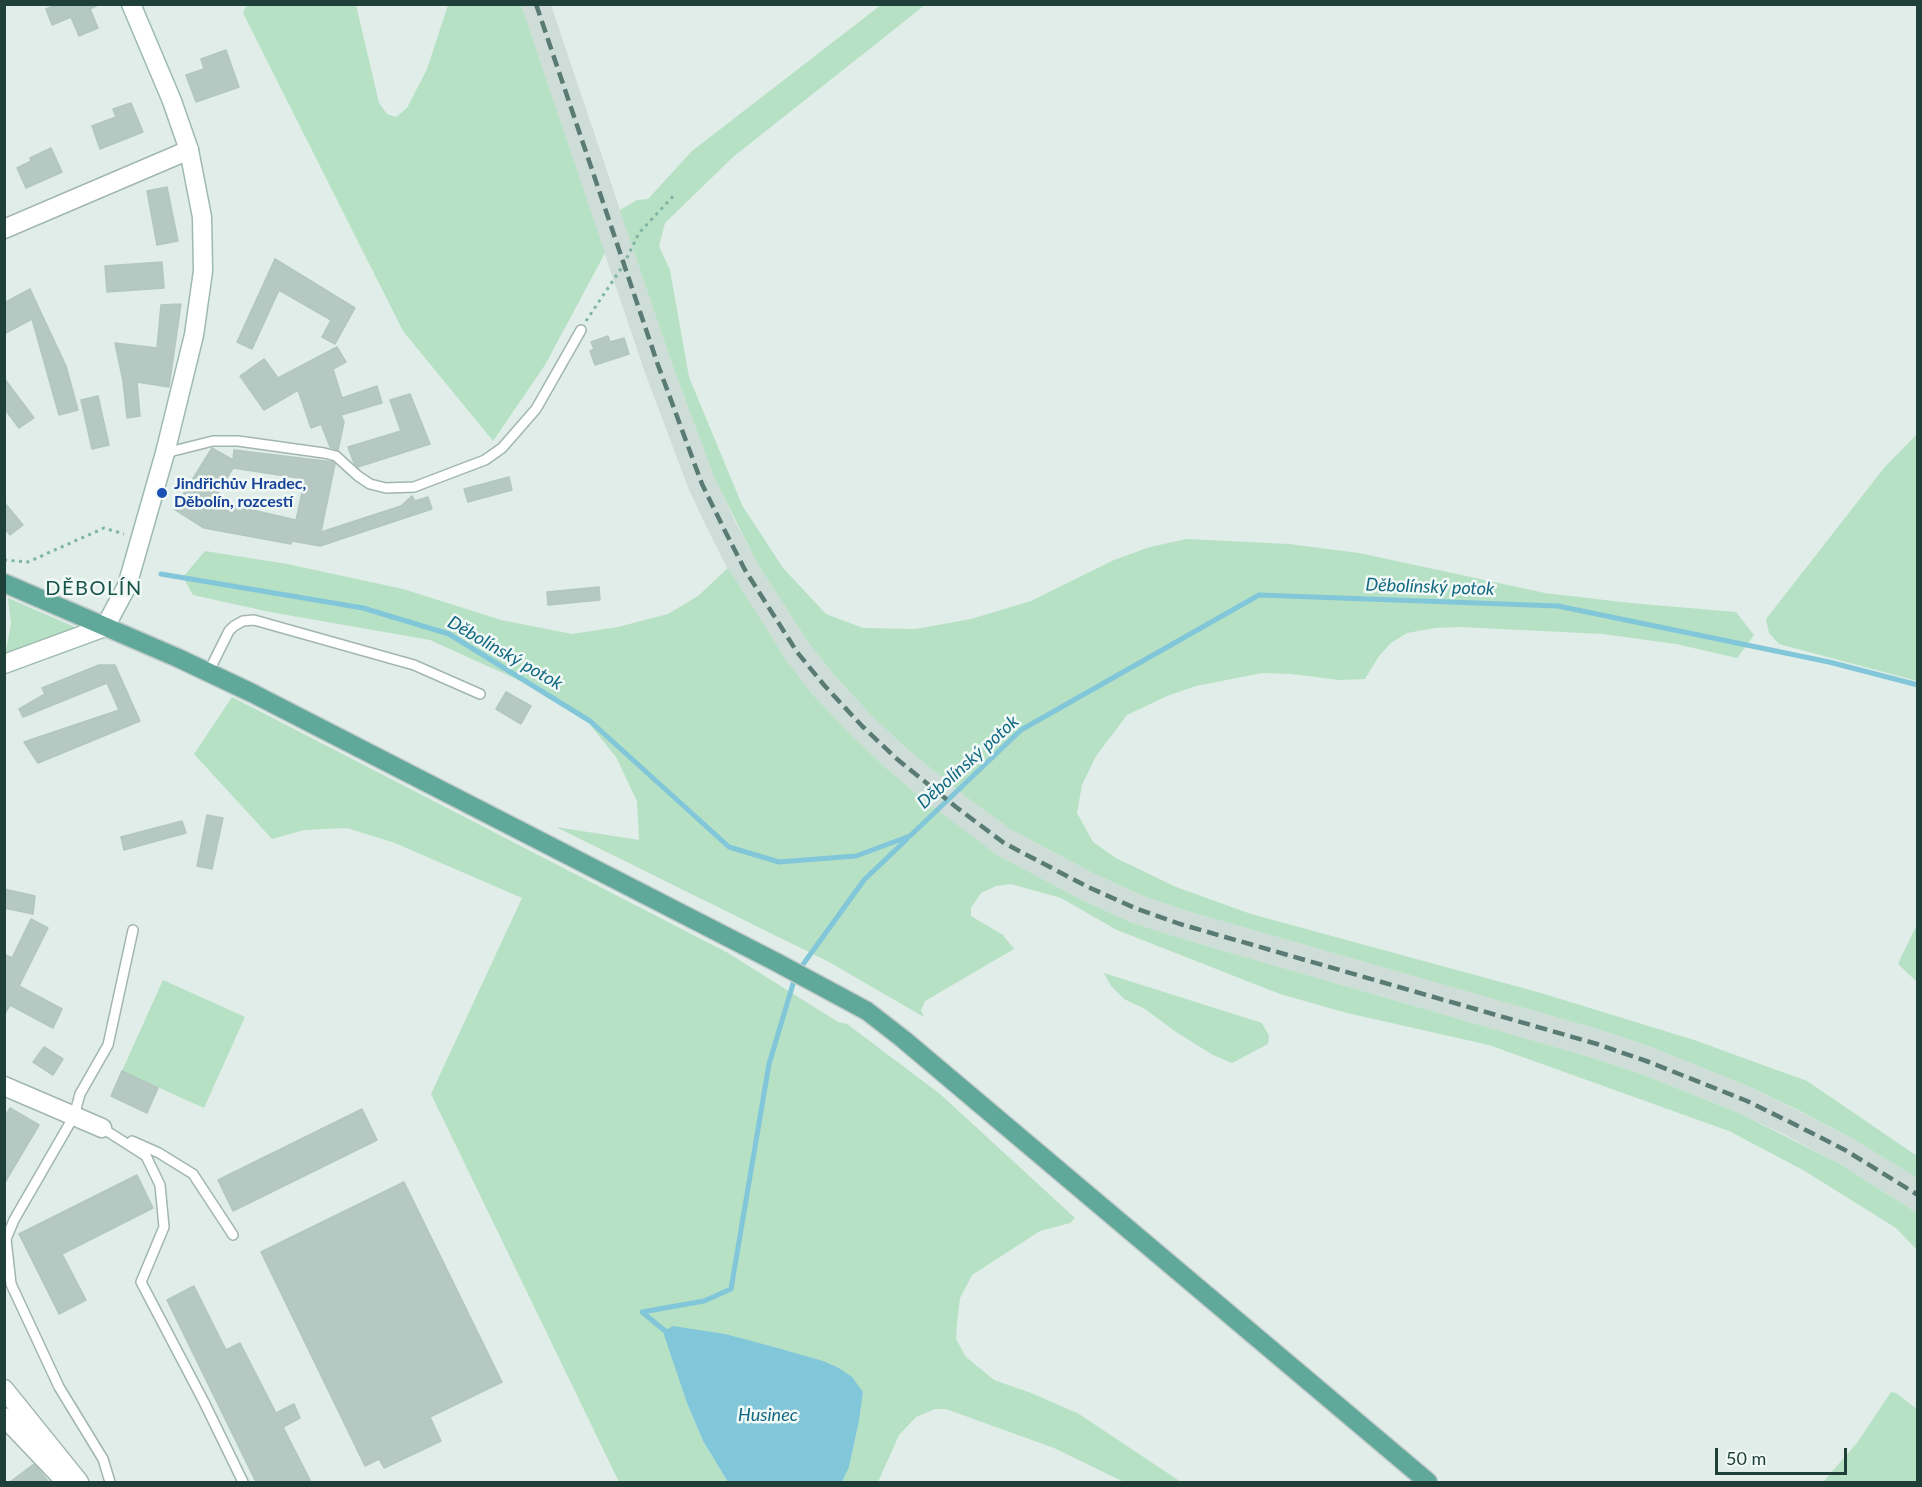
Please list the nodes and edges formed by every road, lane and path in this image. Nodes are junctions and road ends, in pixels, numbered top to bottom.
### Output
1 (131, 4) edge
2 (189, 150) junction
3 (676, 193) dead end
4 (7, 222) edge
5 (580, 330) joint
6 (165, 453) junction
7 (141, 538) junction
8 (4, 560) edge
9 (4, 583) edge
10 (105, 627) junction
11 (4, 664) edge
12 (208, 673) junction
13 (480, 694) dead end
14 (133, 930) dead end
15 (4, 1086) edge
16 (74, 1116) junction
17 (102, 1128) junction
18 (233, 1235) dead end
19 (4, 1389) edge
20 (4, 1417) edge
21 (66, 1482) edge
22 (79, 1482) edge
23 (110, 1482) edge
24 (243, 1482) edge
25 (1428, 1482) edge

1 - 2 street
2 - 4 street
2 - 6 street
3 - 5 path
5 - 6 lane
6 - 7 street
7 - 8 path
7 - 10 street
9 - 10 main road
10 - 11 street
10 - 12 main road
12 - 13 lane
12 - 25 main road
14 - 16 lane
15 - 16 street
16 - 17 street
16 - 23 lane
17 - 18 lane
17 - 24 lane
19 - 22 street
20 - 21 street

